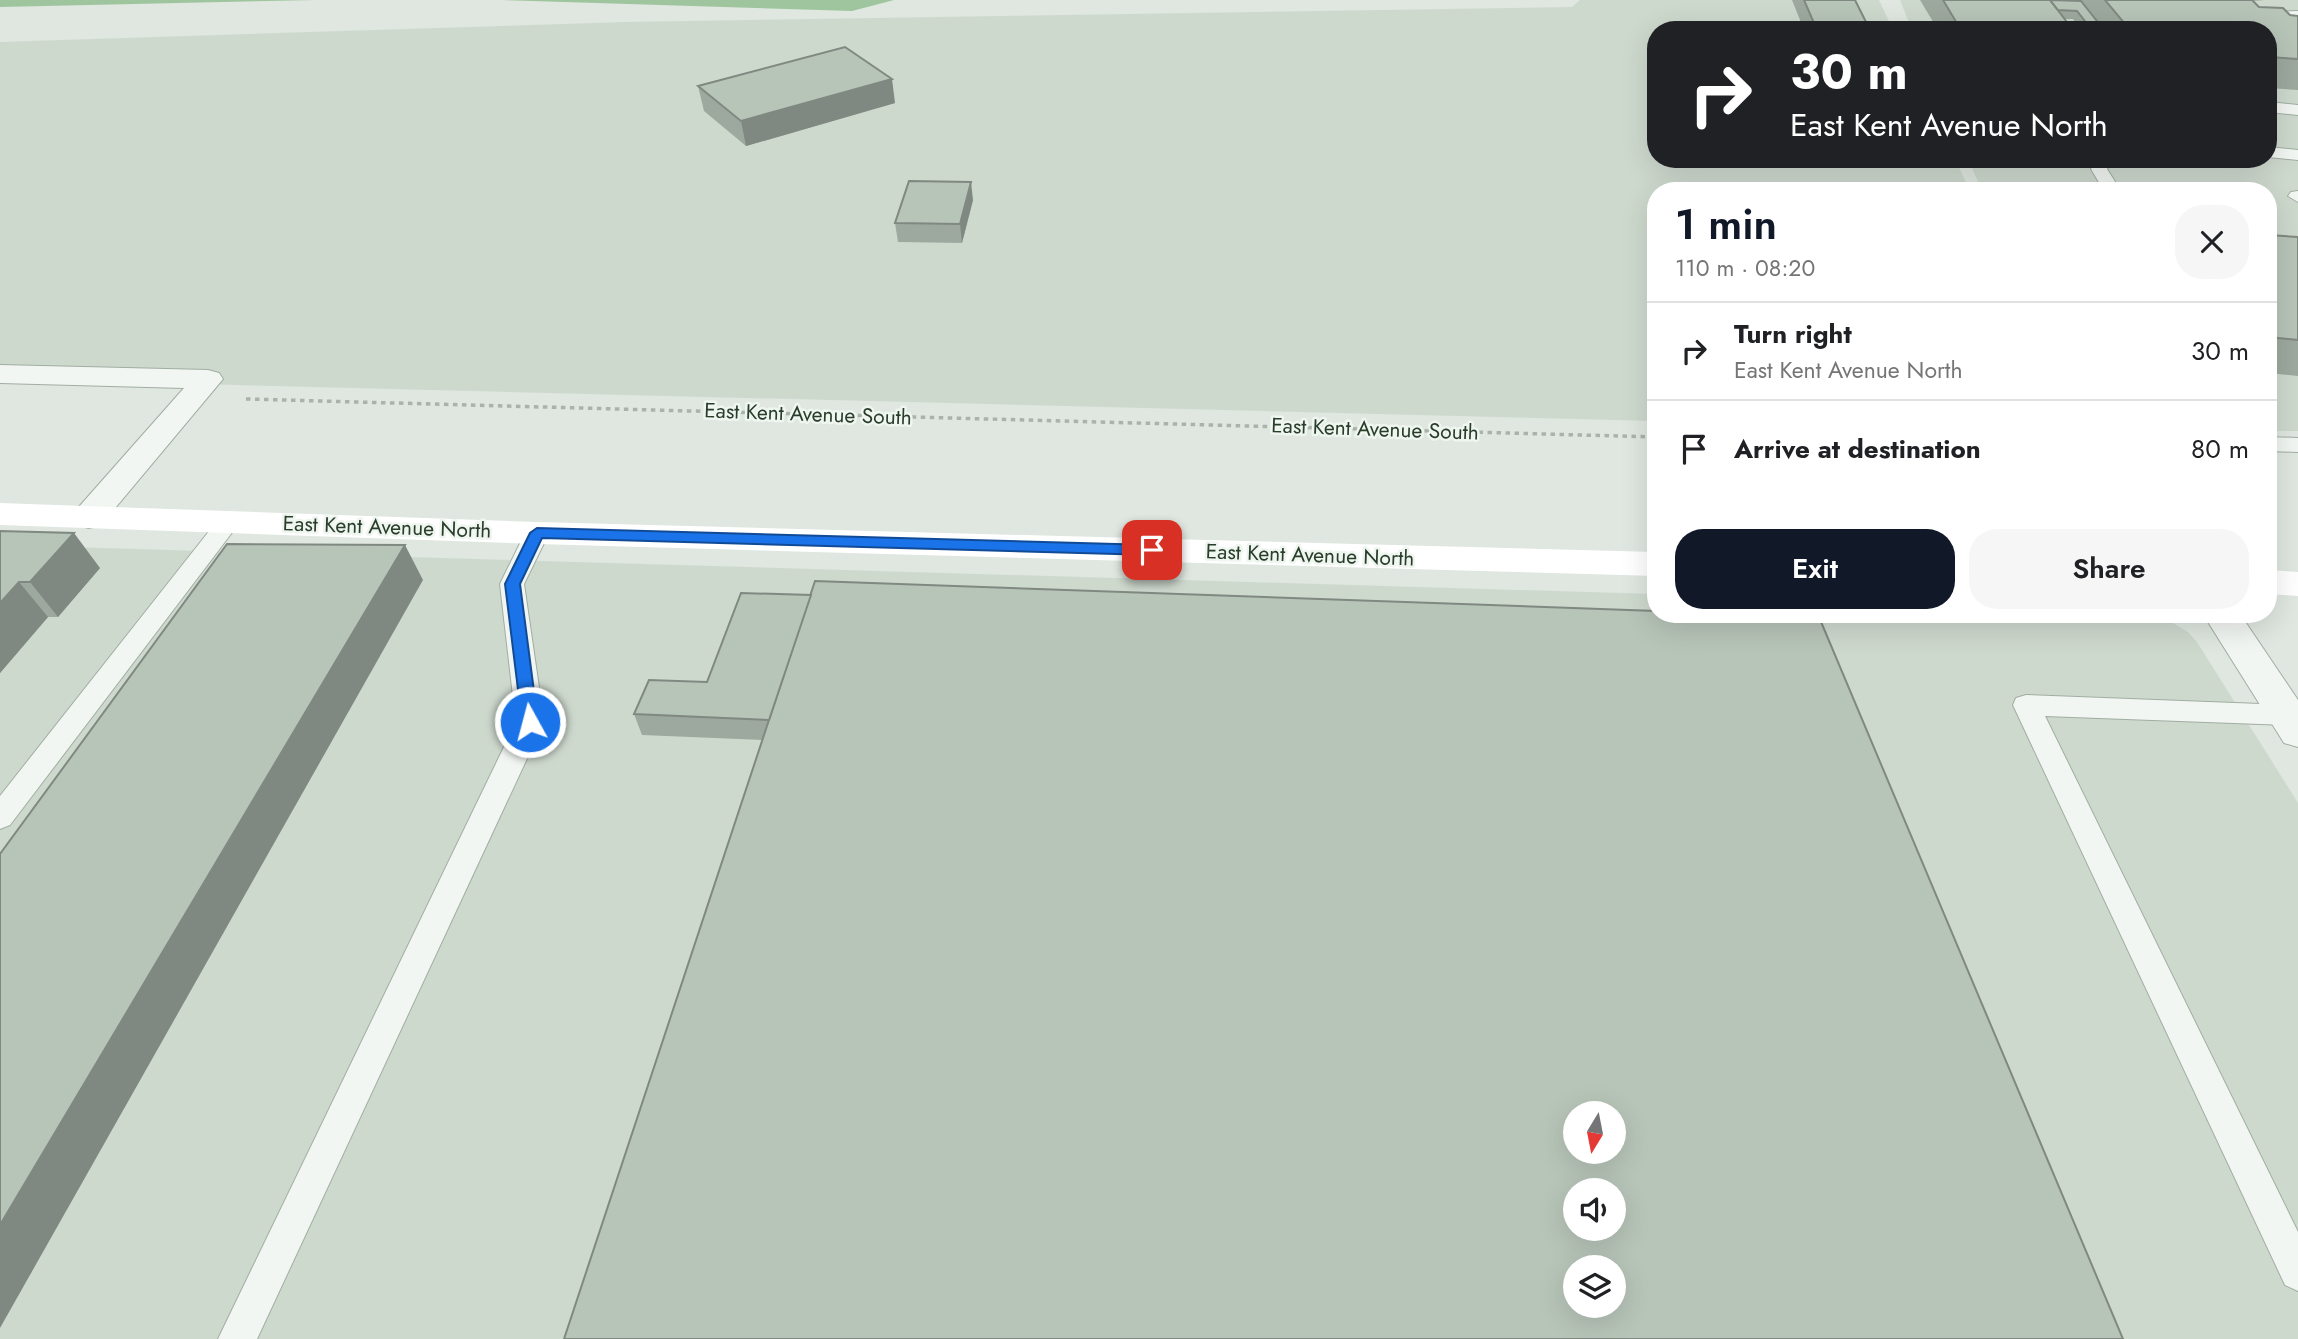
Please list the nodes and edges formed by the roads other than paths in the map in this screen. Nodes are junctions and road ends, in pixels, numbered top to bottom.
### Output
1 (2298, 15) edge
2 (2298, 27) edge
3 (2277, 108) edge
4 (2298, 110) edge
5 (2277, 153) edge
6 (2298, 155) edge
7 (0, 374) edge
8 (2277, 444) edge
9 (2298, 445) edge
10 (0, 514) edge
11 (89, 516) junction
12 (229, 521) junction
13 (537, 533) junction
14 (1647, 564) edge
15 (2277, 583) edge
16 (2298, 584) edge
17 (2227, 623) edge
18 (2292, 723) edge
19 (0, 817) edge
20 (2298, 1272) edge
21 (237, 1339) edge

1 - 2 lane
3 - 4 lane
5 - 6 lane
7 - 11 street
8 - 9 lane
10 - 11 street, East Kent Avenue North
11 - 12 street, East Kent Avenue North
12 - 13 street, East Kent Avenue North
12 - 19 lane
13 - 14 street, East Kent Avenue North
13 - 21 lane
15 - 16 street
17 - 18 street
18 - 20 lane

